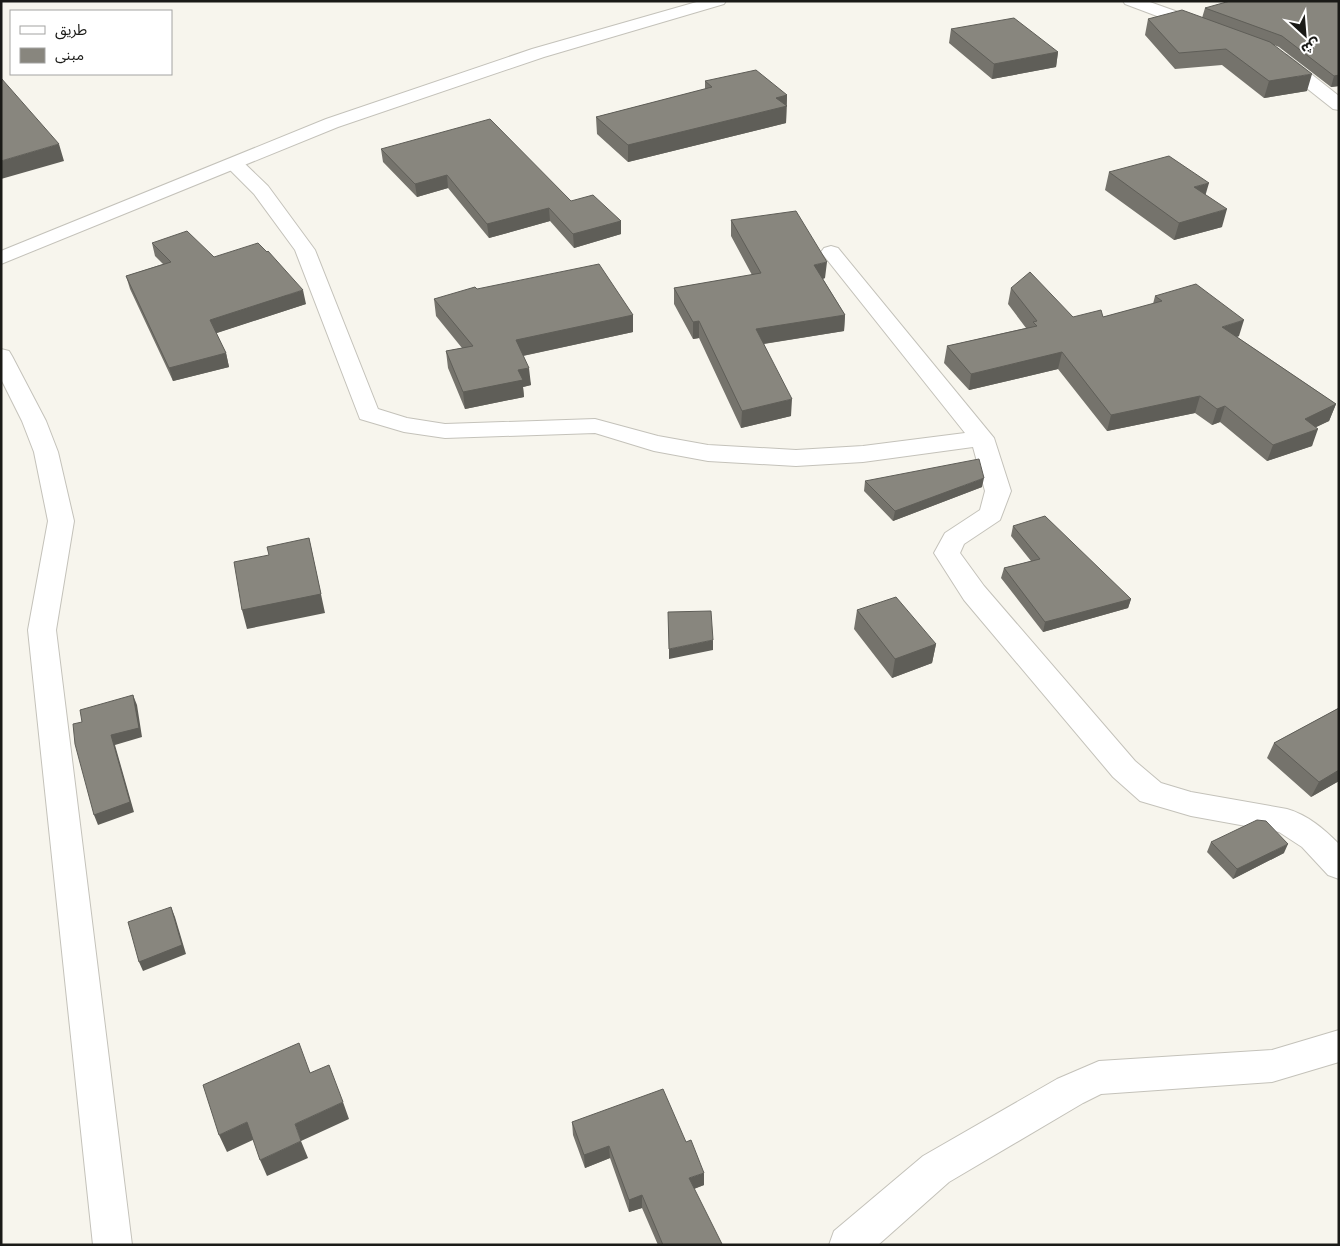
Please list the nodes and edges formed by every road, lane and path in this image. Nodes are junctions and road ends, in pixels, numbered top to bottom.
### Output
1 (718, 1) edge
2 (1131, 1) edge
3 (1220, 33) edge
4 (1264, 50) edge
5 (1339, 105) edge
6 (234, 164) junction
7 (831, 252) dead end
8 (1, 258) edge
9 (1, 356) edge
10 (982, 438) junction
11 (1339, 866) edge
12 (1339, 1046) edge
13 (113, 1245) edge
14 (848, 1245) edge

1 - 6 street
2 - 3 street
4 - 5 street
6 - 8 street
6 - 10 street
7 - 10 street
9 - 13 street
10 - 11 street
12 - 14 street

